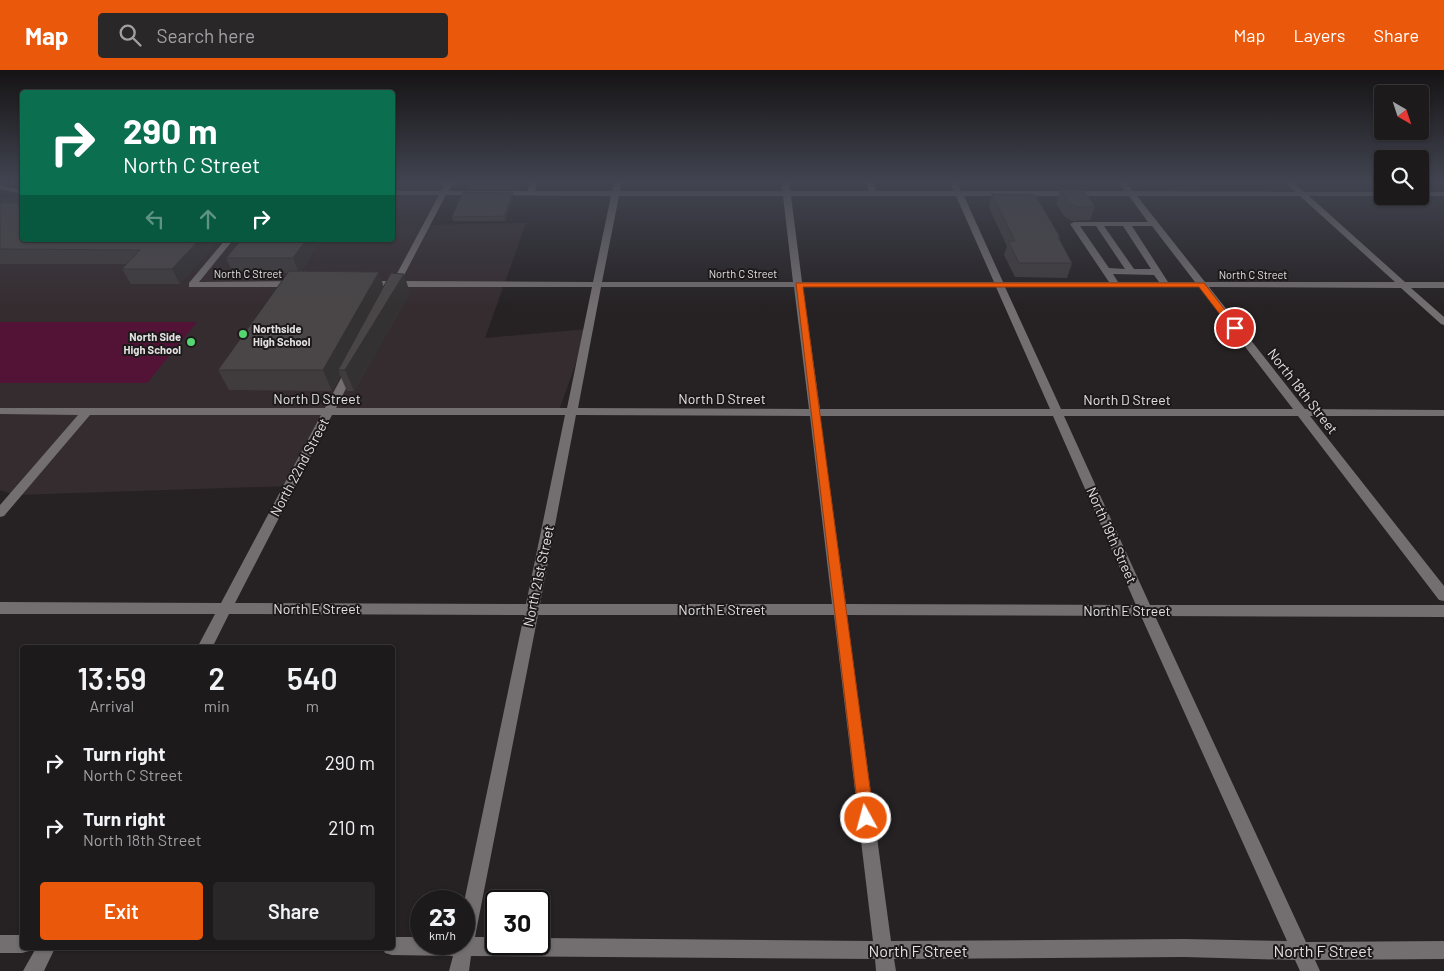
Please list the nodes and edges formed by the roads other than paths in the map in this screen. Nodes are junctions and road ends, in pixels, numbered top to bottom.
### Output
1 (428, 223) edge
2 (610, 223) edge
3 (791, 223) edge
4 (972, 223) edge
5 (1334, 223) edge
6 (1098, 224) junction
7 (1126, 224) junction
8 (1154, 224) joint
9 (227, 242) edge
10 (1106, 271) junction
11 (1131, 272) junction
12 (1157, 272) junction
13 (307, 284) edge
14 (356, 284) edge
15 (395, 284) junction
16 (597, 284) junction
17 (799, 284) junction
18 (1000, 285) junction
19 (1116, 285) junction
20 (1165, 285) junction
21 (1201, 285) junction
22 (1404, 286) junction
23 (1444, 286) edge
24 (387, 300) edge
25 (1444, 322) edge
26 (358, 356) edge
27 (0, 411) edge
28 (86, 412) junction
29 (328, 412) junction
30 (570, 413) junction
31 (815, 414) junction
32 (1058, 414) junction
33 (1301, 414) junction
34 (1444, 414) edge
35 (0, 513) edge
36 (1444, 596) edge
37 (0, 608) edge
38 (224, 608) junction
39 (532, 609) junction
40 (840, 609) junction
41 (1146, 610) junction
42 (1444, 611) edge
43 (206, 645) edge
44 (475, 892) edge
45 (0, 944) edge
46 (20, 944) edge
47 (395, 946) edge
48 (410, 946) edge
49 (475, 947) edge
50 (45, 950) edge
51 (883, 950) junction
52 (1444, 950) edge
53 (1301, 951) junction
54 (462, 955) edge
55 (33, 971) edge
56 (459, 971) edge
57 (886, 971) edge
58 (1310, 971) edge

1 - 15 street
2 - 16 street, North 21st Street
3 - 17 street
4 - 18 street, North 19th Street
5 - 22 street
6 - 7 street
6 - 10 street
6 - 11 street
7 - 8 street
7 - 12 street
8 - 21 street, North 18th Street
9 - 13 street, North C Street
10 - 11 street
10 - 19 street
11 - 12 street
12 - 20 street
14 - 15 street, North C Street
15 - 16 street, North C Street
15 - 24 street
16 - 17 street, North C Street
16 - 30 street, North 21st Street
17 - 18 street, North C Street
17 - 31 street
18 - 19 street, North C Street
18 - 32 street, North 19th Street
19 - 20 street, North C Street
20 - 21 street, North C Street
21 - 22 street, North C Street
21 - 33 street, North 18th Street
22 - 23 street, North C Street
22 - 25 street
26 - 29 street, North 22nd Street
27 - 28 street, North D Street
28 - 29 street, North D Street
28 - 35 street
29 - 30 street, North D Street
29 - 38 street, North 22nd Street
30 - 31 street, North D Street
30 - 39 street, North 21st Street
31 - 32 street, North D Street
31 - 40 street
32 - 33 street, North D Street
32 - 41 street, North 19th Street
33 - 34 street, North D Street
33 - 36 street, North 18th Street
37 - 38 street, North E Street
38 - 39 street, North E Street
38 - 43 street, North 22nd Street
39 - 40 street, North E Street
39 - 44 street, North 21st Street
40 - 41 street, North E Street
40 - 51 street
41 - 42 street, North E Street
41 - 53 street, North 19th Street
45 - 46 street
47 - 48 street, North F Street
49 - 51 street, North F Street
50 - 55 street
51 - 53 street, North F Street
51 - 57 street
52 - 53 street, North F Street
53 - 58 street, North 19th Street
54 - 56 street, North 21st Street

